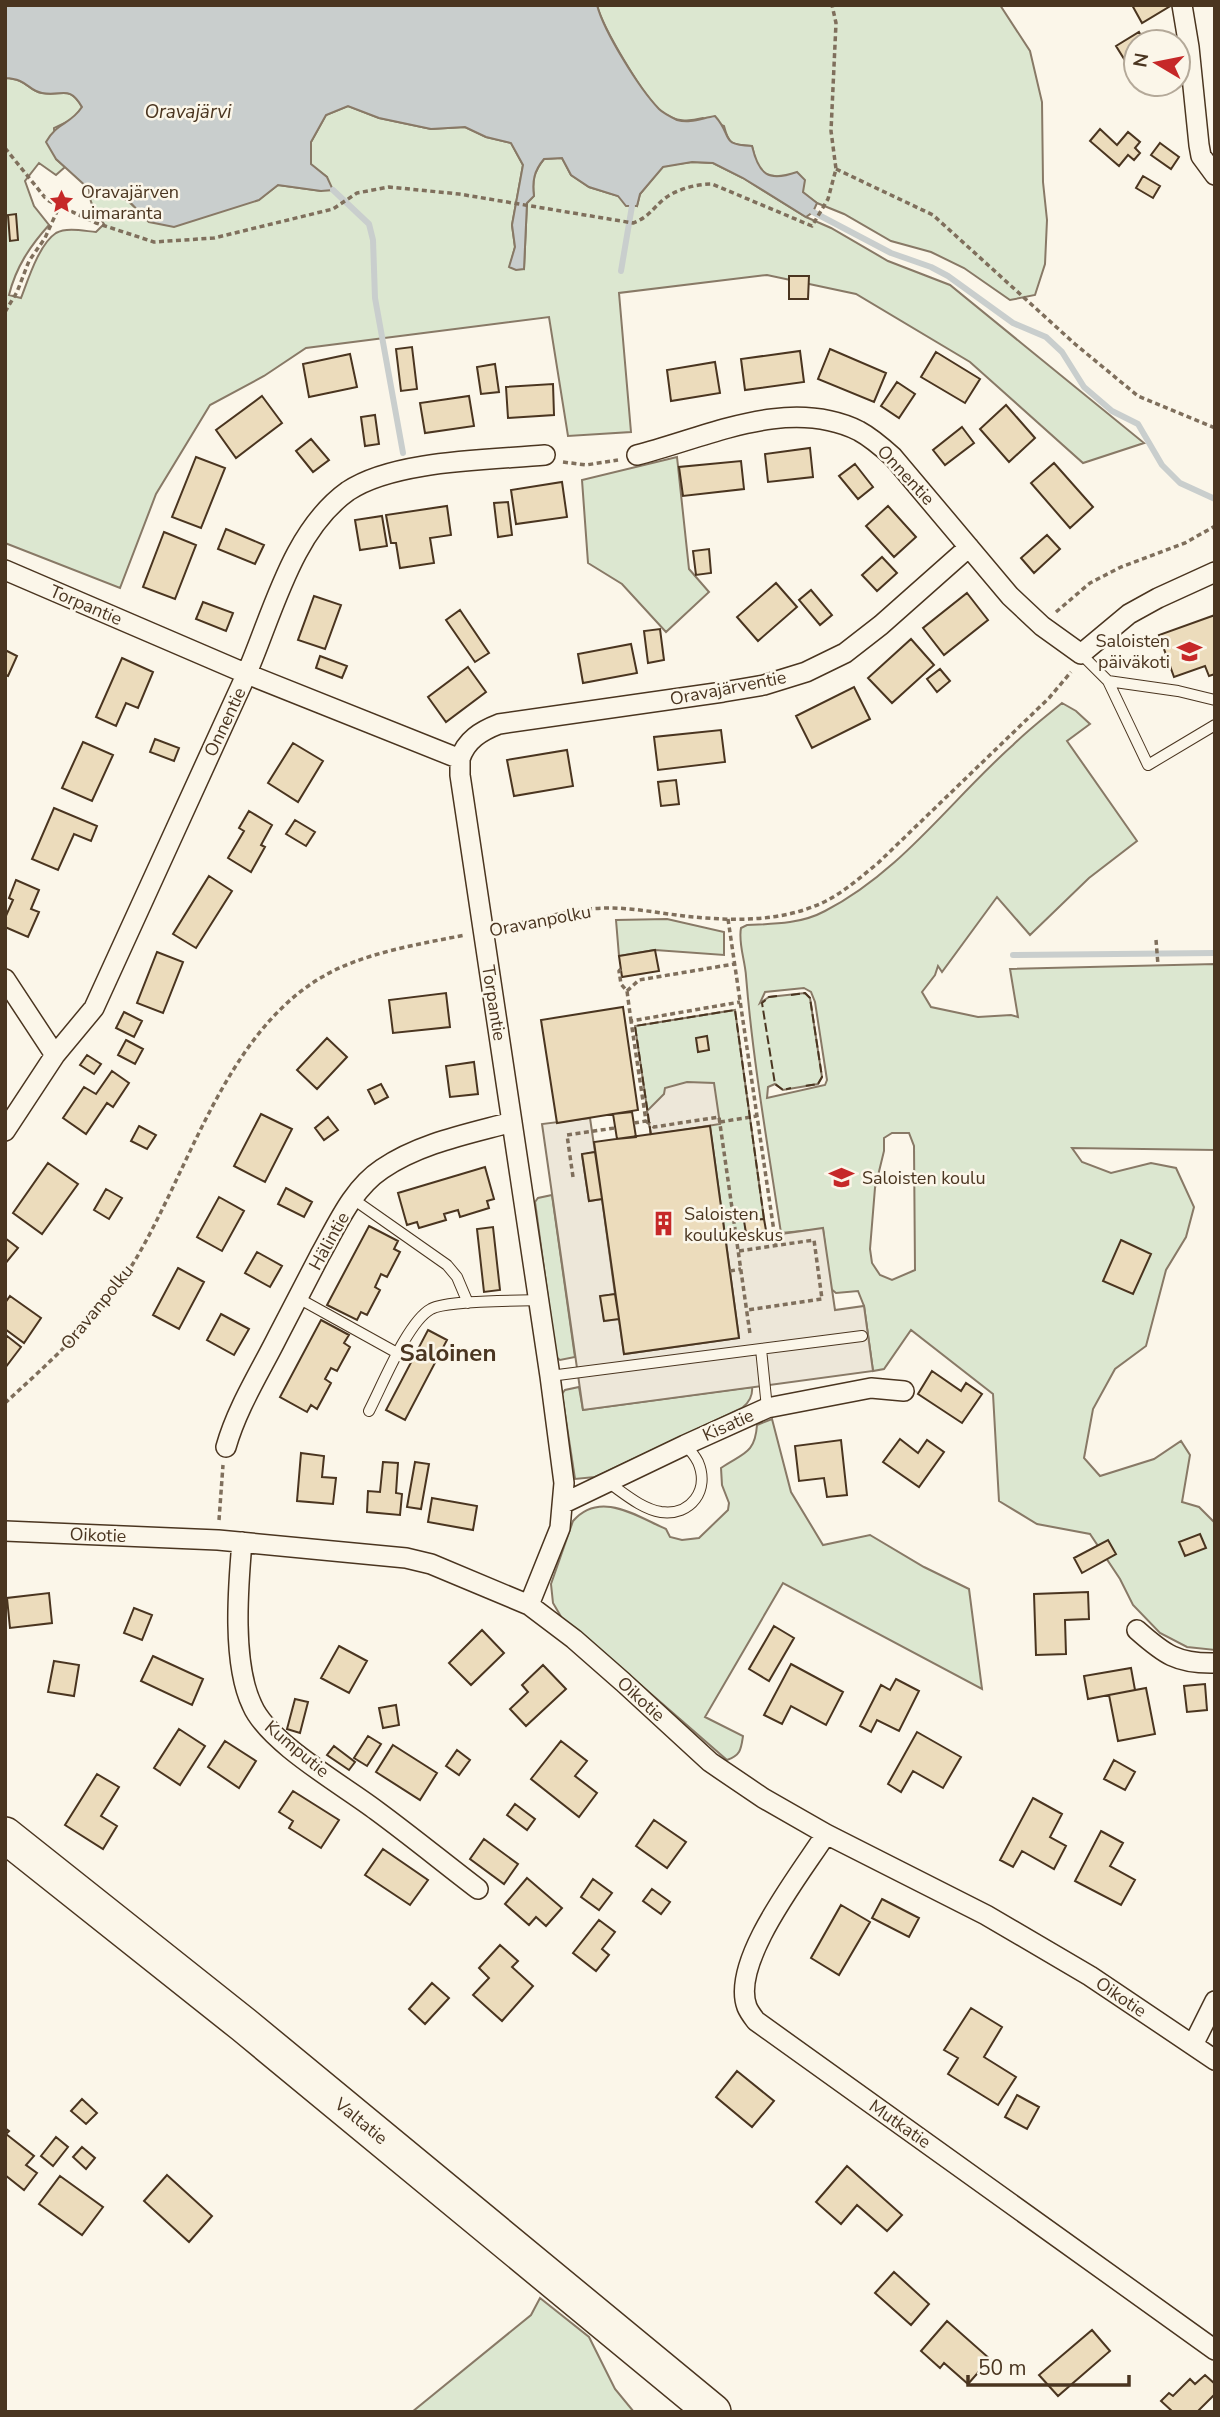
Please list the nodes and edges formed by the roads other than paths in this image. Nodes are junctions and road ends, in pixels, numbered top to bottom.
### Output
1 (1182, 5) edge
2 (1215, 175) edge
3 (545, 455) road end
4 (637, 455) road end
5 (969, 547) junction
6 (5, 570) edge
7 (1215, 572) edge
8 (1081, 654) junction
9 (247, 674) junction
10 (1108, 681) junction
11 (1215, 700) edge
12 (1215, 725) edge
13 (460, 759) junction
14 (5, 979) edge
15 (55, 1055) junction
16 (512, 1122) junction
17 (5, 1131) edge
18 (353, 1199) junction
19 (298, 1298) junction
20 (539, 1300) junction
21 (468, 1303) junction
22 (862, 1336) dead end
23 (757, 1349) junction
24 (399, 1354) junction
25 (550, 1376) junction
26 (904, 1391) dead end
27 (767, 1408) junction
28 (369, 1411) dead end
29 (685, 1445) junction
30 (226, 1447) road end
31 (609, 1483) junction
32 (564, 1503) junction
33 (5, 1531) edge
34 (242, 1542) junction
35 (529, 1605) junction
36 (1137, 1630) dead end
37 (1215, 1663) edge
38 (826, 1834) junction
39 (5, 1835) edge
40 (478, 1889) dead end
41 (1215, 2001) edge
42 (1194, 2045) junction
43 (1215, 2060) edge
44 (1215, 2350) edge
45 (713, 2412) edge

1 - 2 street
3 - 9 street, Onnentie
4 - 5 street, Onnentie
5 - 8 street, Onnentie
5 - 13 street, Oravajärventie
6 - 9 street, Torpantie
7 - 8 street
8 - 10 lane
9 - 13 street, Torpantie
9 - 15 street, Onnentie
10 - 11 lane
10 - 12 lane
13 - 16 street, Torpantie
14 - 15 street
15 - 17 street, Onnentie
16 - 18 street, Hälintie
16 - 20 street, Torpantie
18 - 19 street, Hälintie
18 - 21 lane
19 - 24 lane
19 - 30 street, Hälintie
20 - 21 lane
20 - 25 street, Torpantie
21 - 24 lane
22 - 23 lane
23 - 25 lane
23 - 27 lane
24 - 28 lane
25 - 32 street, Torpantie
26 - 27 street, Kisatie
27 - 29 street, Kisatie
29 - 31 street, Kisatie
29 - 31 lane
31 - 32 street, Kisatie
32 - 35 street, Torpantie
33 - 34 street, Oikotie
34 - 35 street, Oikotie
34 - 40 street, Kumputie
35 - 38 street, Oikotie
36 - 37 street
38 - 42 street, Oikotie
38 - 44 street, Mutkatie
39 - 45 highway, Valtatie
41 - 42 street
42 - 43 street, Oikotie

